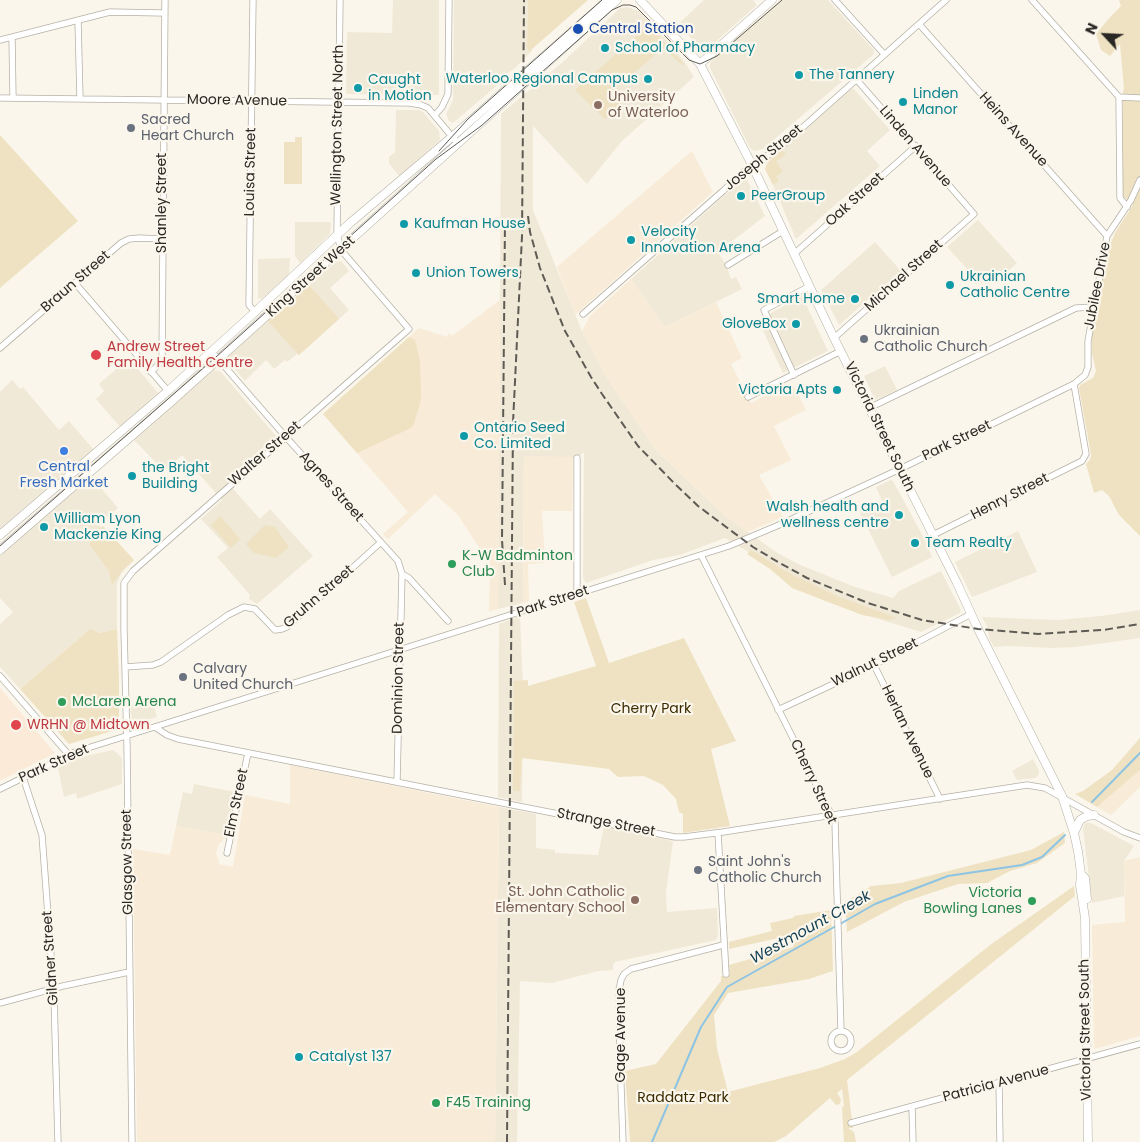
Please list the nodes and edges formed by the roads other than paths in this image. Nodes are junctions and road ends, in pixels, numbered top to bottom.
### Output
1 (165, 0) edge
2 (253, 0) edge
3 (340, 0) edge
4 (448, 0) edge
5 (608, 0) edge
6 (618, 0) edge
7 (640, 0) edge
8 (772, 0) edge
9 (835, 0) edge
10 (946, 0) edge
11 (1032, 0) edge
12 (165, 13) junction
13 (78, 20) junction
14 (919, 24) junction
15 (12, 37) junction
16 (0, 40) edge
17 (884, 54) junction
18 (700, 64) junction
19 (856, 79) junction
20 (0, 98) edge
21 (13, 98) junction
22 (1119, 98) junction
23 (1140, 98) edge
24 (80, 99) junction
25 (163, 100) junction
26 (252, 101) junction
27 (338, 102) junction
28 (434, 115) junction
29 (452, 136) junction
30 (458, 143) junction
31 (916, 146) junction
32 (752, 165) junction
33 (1140, 180) edge
34 (1126, 207) junction
35 (974, 214) joint
36 (783, 231) junction
37 (337, 234) junction
38 (1107, 236) junction
39 (162, 239) junction
40 (341, 250) junction
41 (794, 254) junction
42 (728, 264) dead end
43 (75, 283) junction
44 (810, 286) junction
45 (1093, 307) junction
46 (255, 312) junction
47 (583, 314) dead end
48 (834, 338) junction
49 (0, 348) edge
50 (841, 351) junction
51 (212, 352) junction
52 (218, 360) junction
53 (1087, 370) joint
54 (151, 372) junction
55 (794, 375) junction
56 (1074, 384) junction
57 (168, 391) junction
58 (748, 397) dead end
59 (869, 408) junction
60 (285, 436) junction
61 (577, 458) dead end
62 (900, 469) junction
63 (0, 535) edge
64 (933, 535) junction
65 (381, 542) junction
66 (0, 550) edge
67 (701, 555) junction
68 (402, 574) junction
69 (124, 582) joint
70 (577, 594) junction
71 (971, 614) junction
72 (448, 621) dead end
73 (399, 651) junction
74 (874, 665) junction
75 (125, 667) junction
76 (0, 676) edge
77 (778, 710) junction
78 (155, 727) junction
79 (126, 737) junction
80 (248, 753) junction
81 (69, 755) junction
82 (23, 777) junction
83 (398, 782) junction
84 (0, 789) edge
85 (1062, 796) junction
86 (940, 799) junction
87 (832, 815) junction
88 (1094, 815) junction
89 (1074, 832) junction
90 (718, 833) junction
91 (1140, 838) edge
92 (227, 853) dead end
93 (723, 945) junction
94 (129, 972) junction
95 (726, 974) dead end
96 (54, 989) junction
97 (0, 1002) edge
98 (840, 1030) dead end
99 (1140, 1044) edge
100 (1087, 1060) junction
101 (999, 1082) junction
102 (912, 1107) junction
103 (852, 1123) dead end
104 (58, 1142) edge
105 (132, 1142) edge
106 (623, 1142) edge
107 (912, 1142) edge
108 (1000, 1142) edge
109 (1088, 1142) edge

1 - 12 street, Shanley Street
2 - 26 street, Louisa Street
3 - 27 street, Wellington Street North
4 - 28 street
5 - 29 main road, King Street West
6 - 30 main road, King Street West
7 - 18 main road, Victoria Street South
8 - 18 main road
9 - 17 street
10 - 14 street, Joseph Street
11 - 22 street
12 - 13 street
12 - 25 street, Shanley Street
13 - 15 street
13 - 24 street
14 - 17 street, Joseph Street
14 - 38 street, Heins Avenue
15 - 16 street
15 - 21 street
17 - 19 street, Joseph Street
18 - 32 main road, Victoria Street South
19 - 31 street, Linden Avenue
19 - 32 street, Joseph Street
20 - 21 street, Moore Avenue
21 - 24 street, Moore Avenue
22 - 23 street
22 - 34 street
24 - 25 street, Moore Avenue
25 - 26 street, Moore Avenue
25 - 39 street, Shanley Street
26 - 27 street, Moore Avenue
26 - 46 street, Louisa Street
27 - 28 street, Moore Avenue
27 - 37 street, Wellington Street North
28 - 29 street, Moore Avenue
29 - 30 street, Moore Avenue
29 - 37 main road, King Street West
30 - 40 main road, King Street West
31 - 35 street, Linden Avenue
31 - 41 street, Oak Street
32 - 36 main road, Victoria Street South
32 - 47 street, Joseph Street
33 - 34 street, Jubilee Drive
34 - 38 street, Jubilee Drive
35 - 48 street, Michael Street
36 - 41 main road, Victoria Street South
36 - 42 street
37 - 40 street, Wellington Street North
37 - 46 main road, King Street West
38 - 45 street, Jubilee Drive
39 - 43 street, Braun Street
39 - 54 street, Shanley Street
40 - 52 main road, King Street West
40 - 60 street, Walter Street
41 - 44 main road, Victoria Street South
43 - 49 street, Braun Street
43 - 54 street
44 - 48 main road, Victoria Street South
44 - 55 street
45 - 53 street, Jubilee Drive
45 - 59 street
46 - 51 main road, King Street West
48 - 50 main road, Victoria Street South
50 - 55 street
50 - 59 main road, Victoria Street South
51 - 52 street, Agnes Street
51 - 57 main road, King Street West
52 - 60 street, Agnes Street
52 - 66 main road, King Street West
53 - 56 street, Park Street
54 - 57 street
55 - 58 street
56 - 62 street, Park Street
56 - 64 street, Henry Street
57 - 63 main road, King Street West
59 - 62 main road, Victoria Street South
60 - 65 street, Agnes Street
60 - 69 street, Walter Street
61 - 70 street
62 - 64 main road, Victoria Street South
62 - 67 street, Park Street
64 - 71 main road, Victoria Street South
65 - 68 street, Agnes Street
65 - 75 street, Gruhn Street
67 - 70 street, Park Street
67 - 77 street, Cherry Street
68 - 72 street, Agnes Street
68 - 73 street, Dominion Street
69 - 75 street, Glasgow Street
70 - 73 street, Park Street
71 - 74 street, Walnut Street
71 - 85 main road, Victoria Street South
73 - 78 street, Park Street
73 - 83 street, Dominion Street
74 - 77 street, Walnut Street
74 - 86 street, Herlan Avenue
75 - 79 street, Glasgow Street
76 - 81 street
77 - 87 street, Cherry Street
78 - 79 street, Park Street
78 - 80 street, Strange Street
79 - 81 street, Park Street
79 - 94 street, Glasgow Street
80 - 83 street, Strange Street
80 - 92 street, Elm Street
81 - 82 street, Park Street
82 - 84 street, Park Street
82 - 96 street, Gildner Street
83 - 90 street, Strange Street
85 - 86 street, Strange Street
85 - 88 street, Strange Street
85 - 89 main road, Victoria Street South
86 - 87 street, Strange Street
87 - 90 street, Strange Street
87 - 98 street, Cherry Street
88 - 89 main road
88 - 91 street, Strange Street
89 - 100 main road, Victoria Street South
90 - 93 street
93 - 95 street
93 - 106 street, Gage Avenue
94 - 96 street
94 - 105 street, Glasgow Street
96 - 97 street
96 - 104 street, Gildner Street
99 - 100 street, Patricia Avenue
100 - 101 street, Patricia Avenue
100 - 109 main road, Victoria Street South
101 - 102 street, Patricia Avenue
101 - 108 street
102 - 103 street, Patricia Avenue
102 - 107 street

